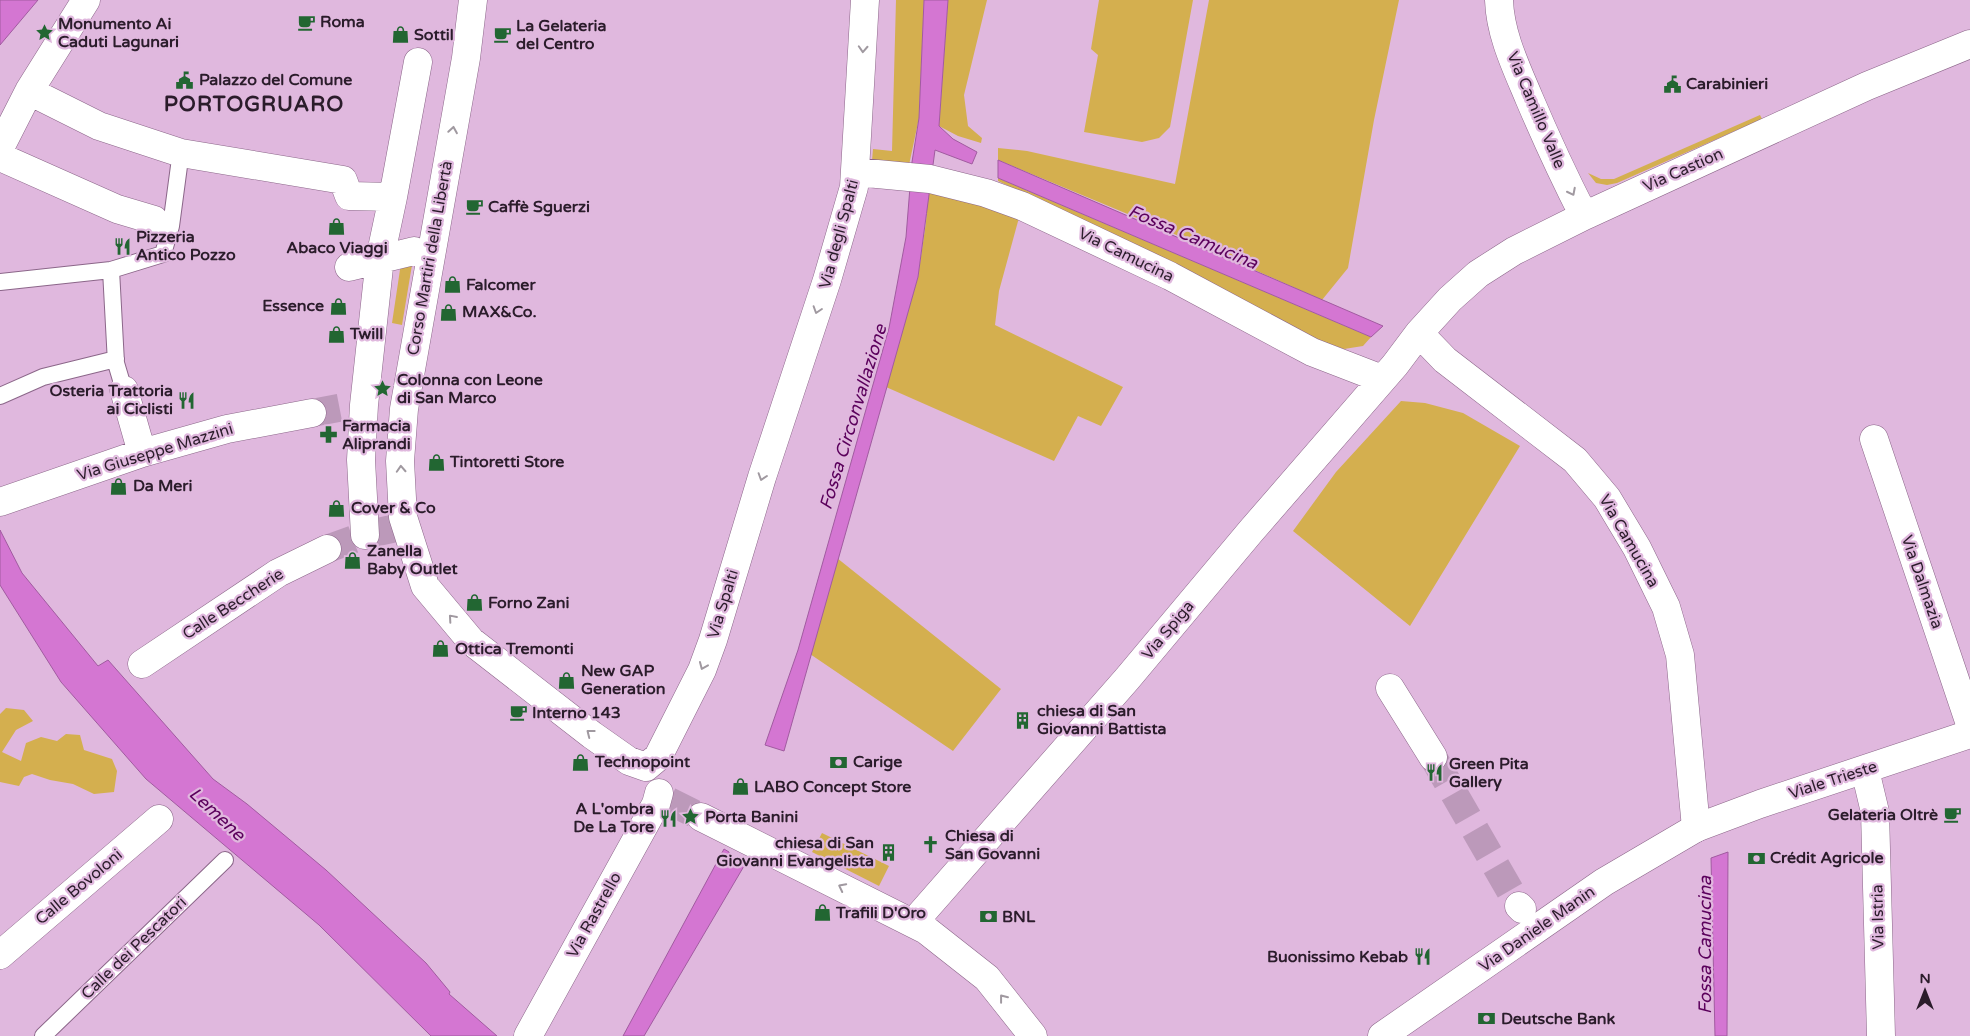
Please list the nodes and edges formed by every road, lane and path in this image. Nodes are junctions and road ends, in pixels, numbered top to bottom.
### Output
1 (86, 0) edge
2 (472, 0) edge
3 (865, 0) edge
4 (1499, 0) edge
5 (1970, 44) edge
6 (418, 62) dead end
7 (29, 91) junction
8 (0, 148) edge
9 (0, 157) edge
10 (180, 159) junction
11 (856, 172) junction
12 (393, 197) junction
13 (1584, 216) junction
14 (162, 223) junction
15 (414, 250) dead end
16 (380, 258) junction
17 (349, 267) dead end
18 (110, 270) junction
19 (0, 282) edge
20 (1419, 333) junction
21 (116, 359) junction
22 (1382, 379) junction
23 (124, 390) joint
24 (0, 396) edge
25 (354, 406) junction
26 (404, 409) junction
27 (312, 413) tunnel mouth
28 (778, 431) joint
29 (1874, 439) dead end
30 (142, 453) junction
31 (0, 502) edge
32 (366, 535) dead end
33 (327, 549) tunnel mouth
34 (142, 664) dead end
35 (1390, 688) dead end
36 (1970, 724) edge
37 (1970, 734) edge
38 (1433, 757) tunnel mouth
39 (646, 767) junction
40 (1865, 770) junction
41 (702, 816) tunnel mouth
42 (159, 819) dead end
43 (1696, 828) junction
44 (225, 860) dead end
45 (913, 923) junction
46 (0, 955) edge
47 (43, 1036) edge
48 (528, 1036) edge
49 (1033, 1036) edge
50 (1382, 1036) edge
51 (1881, 1036) edge

1 - 7 street
26 -> 2 street, Corso Martiri della Libertà
3 -> 11 street, Via degli Spalti
4 -> 13 street, Via Camillo Valle
5 - 13 street, Via Castion
6 - 12 street
7 - 8 street
7 - 10 street
9 - 14 street
10 - 12 street
10 - 14 lane
11 - 22 street, Via Camucina
11 -> 28 street, Via degli Spalti
12 - 16 street
13 - 20 street, Via Castion
14 - 18 lane
15 - 16 street
16 - 17 street
16 - 25 street
18 - 19 lane
18 - 21 lane
20 - 22 street, Via Spiga
20 - 43 street, Via Camucina
21 - 23 lane
21 - 24 lane
22 - 45 street, Via Spiga
23 - 30 street
25 - 26 street
25 - 32 street
39 -> 26 street, Corso Martiri della Libertà
27 - 30 street, Via Giuseppe Mazzini
28 -> 39 street, Via Spalti
29 - 36 street, Via Dalmazia
30 - 31 street, Via Giuseppe Mazzini
33 - 34 street, Calle Beccherie
35 - 38 street
37 - 40 street, Viale Trieste
39 - 48 street, Via Rastrello
40 - 43 street, Viale Trieste
40 - 51 street, Via Istria
45 -> 41 street
42 - 46 street, Calle Bovoloni
43 - 50 street, Via Daniele Manin
44 - 47 lane, Calle dei Pescatori
49 -> 45 street

